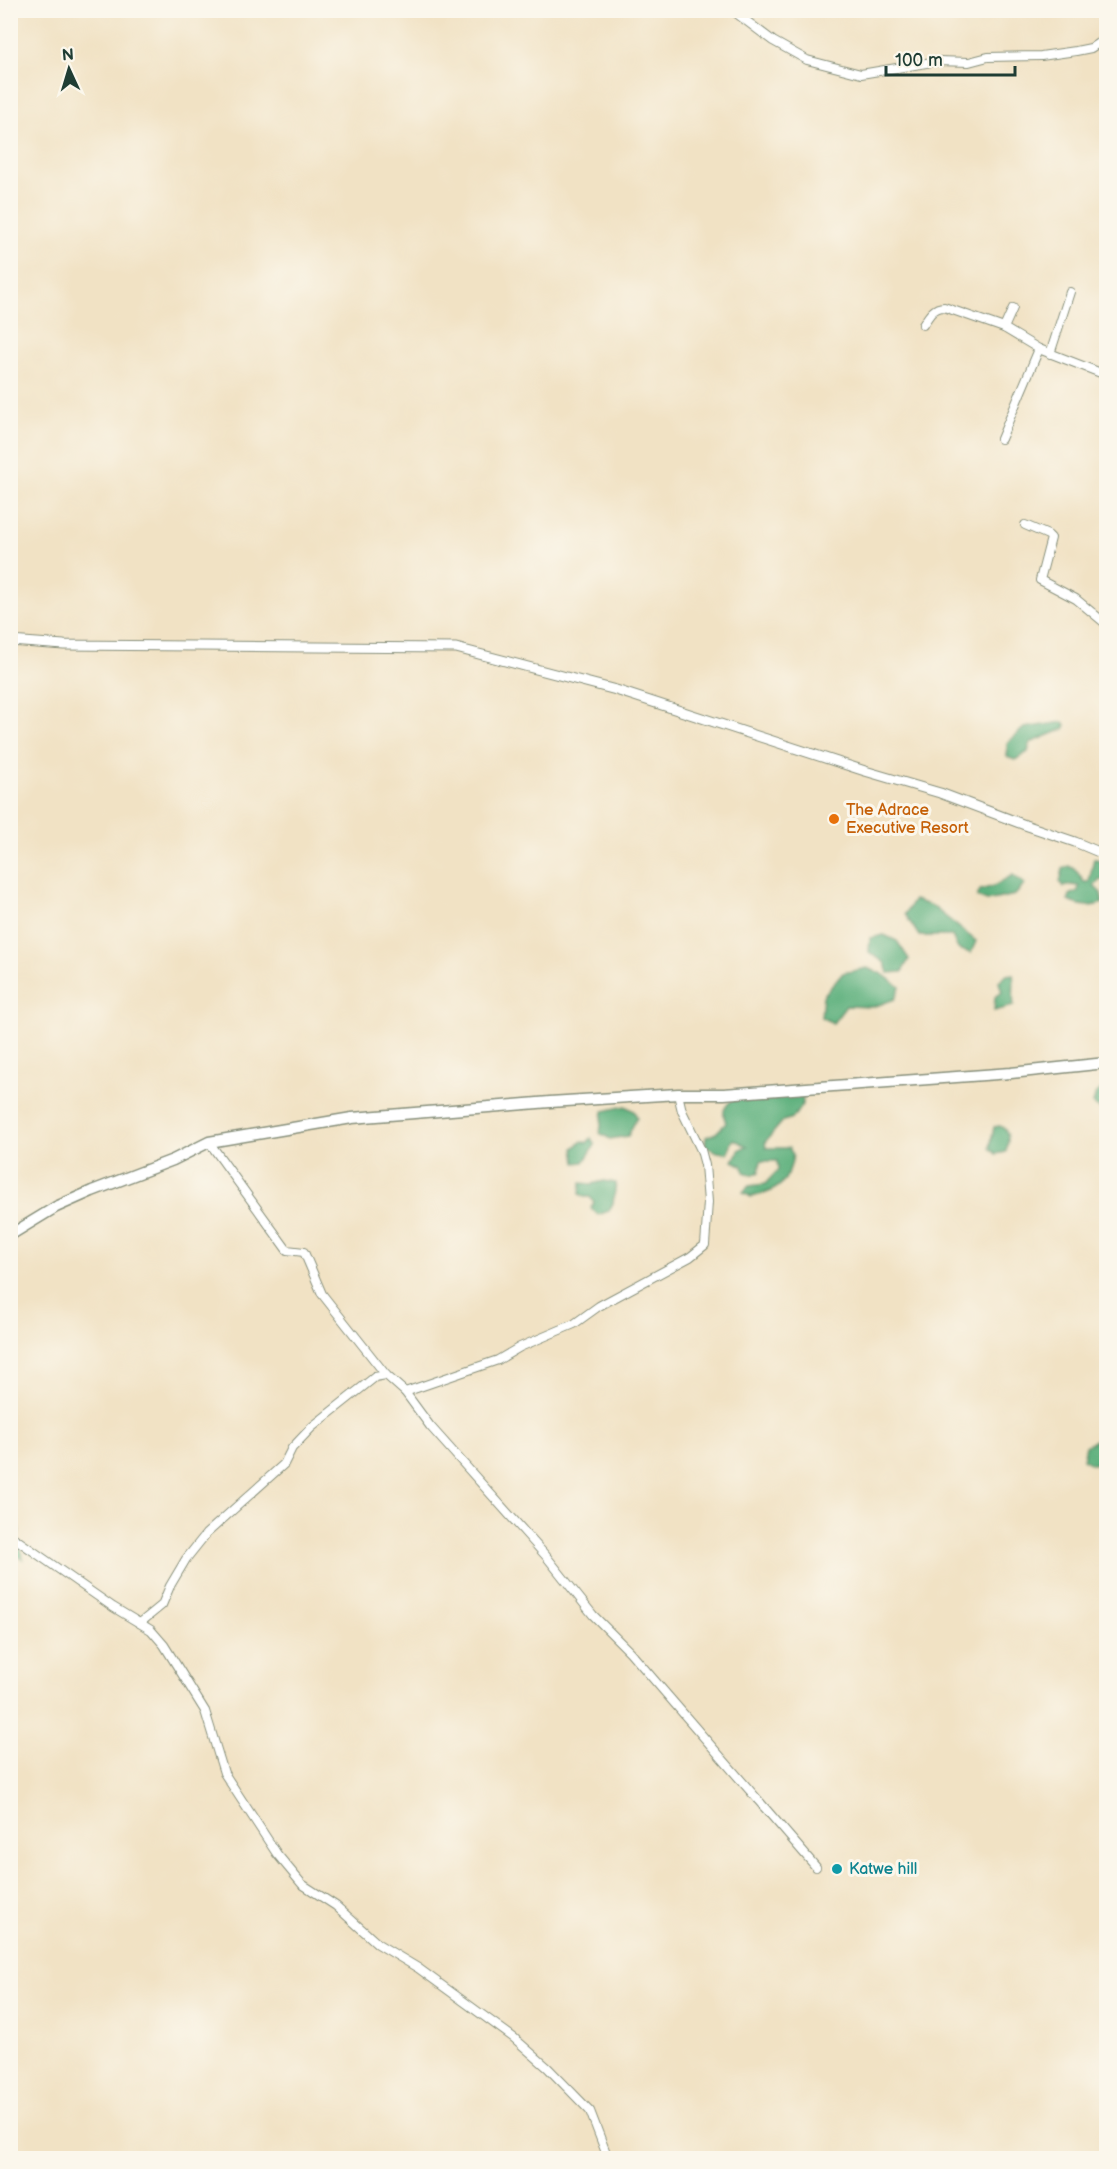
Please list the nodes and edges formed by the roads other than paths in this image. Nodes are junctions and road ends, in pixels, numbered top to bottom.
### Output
1 (732, 10) edge
2 (1107, 38) edge
3 (1070, 292) dead end
4 (1013, 308) dead end
5 (923, 325) dead end
6 (1004, 328) junction
7 (1039, 349) junction
8 (1050, 354) junction
9 (1107, 375) edge
10 (1001, 438) dead end
11 (1025, 525) dead end
12 (1107, 624) edge
13 (10, 641) edge
14 (1107, 855) edge
15 (1107, 1063) edge
16 (678, 1094) junction
17 (209, 1143) junction
18 (10, 1235) edge
19 (386, 1375) junction
20 (405, 1392) junction
21 (10, 1535) edge
22 (140, 1623) junction
23 (816, 1867) dead end
24 (608, 2158) edge

1 - 2 street
3 - 8 street
4 - 6 street
5 - 6 street
6 - 7 street
7 - 8 street
7 - 10 street
8 - 9 street
11 - 12 street
13 - 14 street
15 - 16 main road
16 - 17 main road
16 - 20 street
17 - 18 main road
17 - 19 street
19 - 20 street
19 - 22 street
20 - 23 street
21 - 22 street
22 - 24 street

